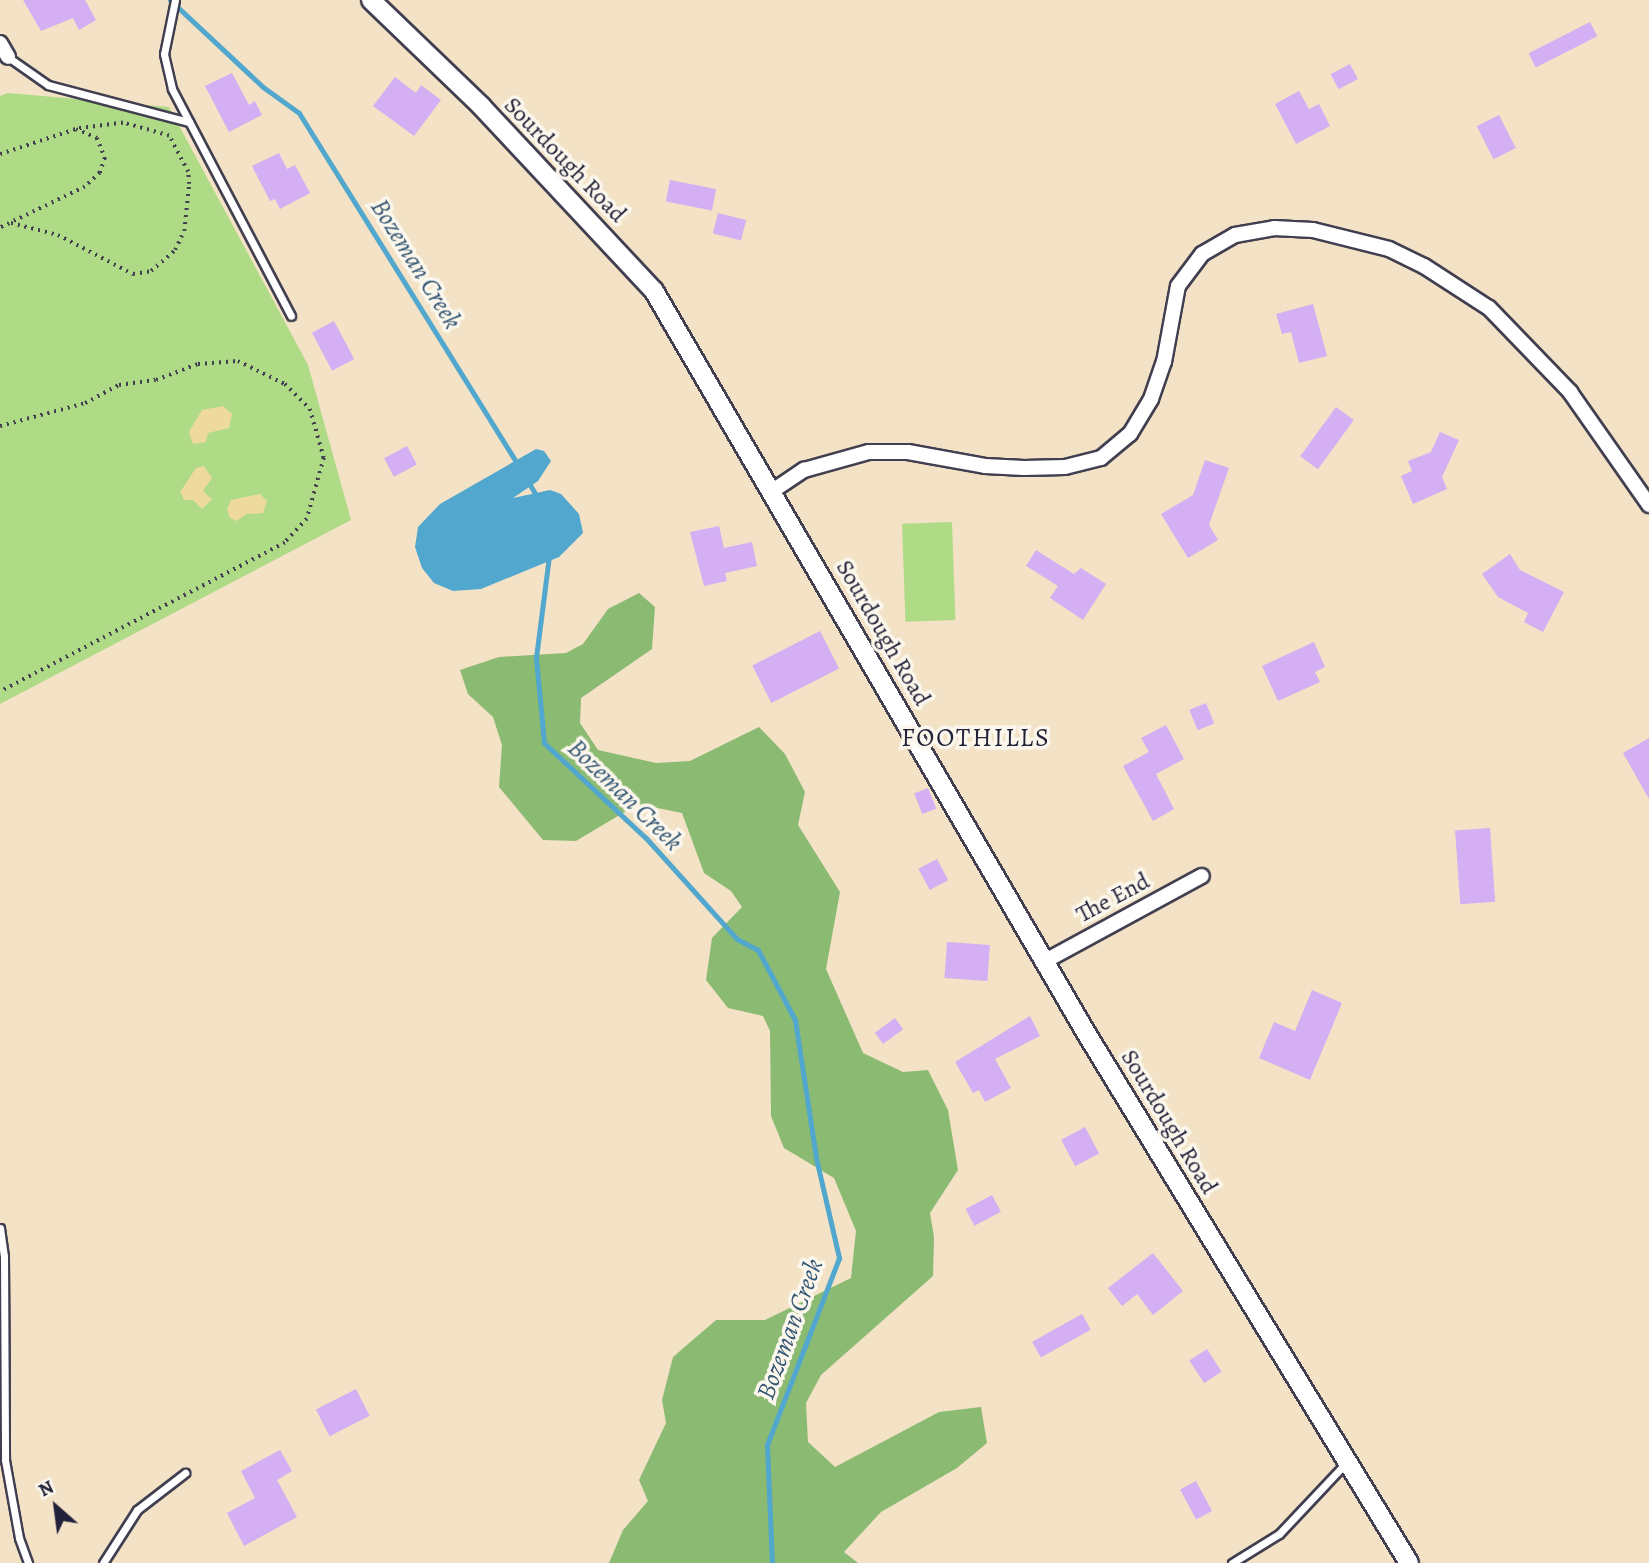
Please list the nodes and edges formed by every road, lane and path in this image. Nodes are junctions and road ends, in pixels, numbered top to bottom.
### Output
1 (175, 0) edge
2 (371, 0) edge
3 (0, 43) edge
4 (8, 57) joint
5 (189, 122) junction
6 (76, 129) junction
7 (0, 154) edge
8 (11, 223) junction
9 (0, 228) edge
10 (291, 316) dead end
11 (0, 426) edge
12 (771, 492) junction
13 (1649, 505) edge
14 (0, 692) edge
15 (1202, 876) dead end
16 (1046, 960) junction
17 (0, 1228) edge
18 (1347, 1461) junction
19 (185, 1473) dead end
20 (28, 1563) edge
21 (103, 1563) edge
22 (1232, 1563) edge
23 (1409, 1563) edge

1 - 5 lane
2 - 12 street, Sourdough Road
3 - 4 street
4 - 5 lane
5 - 10 lane
6 - 7 path
6 - 8 path
6 - 8 path
8 - 9 path
11 - 14 path
12 - 13 street
12 - 16 street, Sourdough Road
15 - 16 street, The End
16 - 18 street, Sourdough Road
17 - 20 lane
18 - 22 lane
18 - 23 street, Sourdough Road
19 - 21 lane

